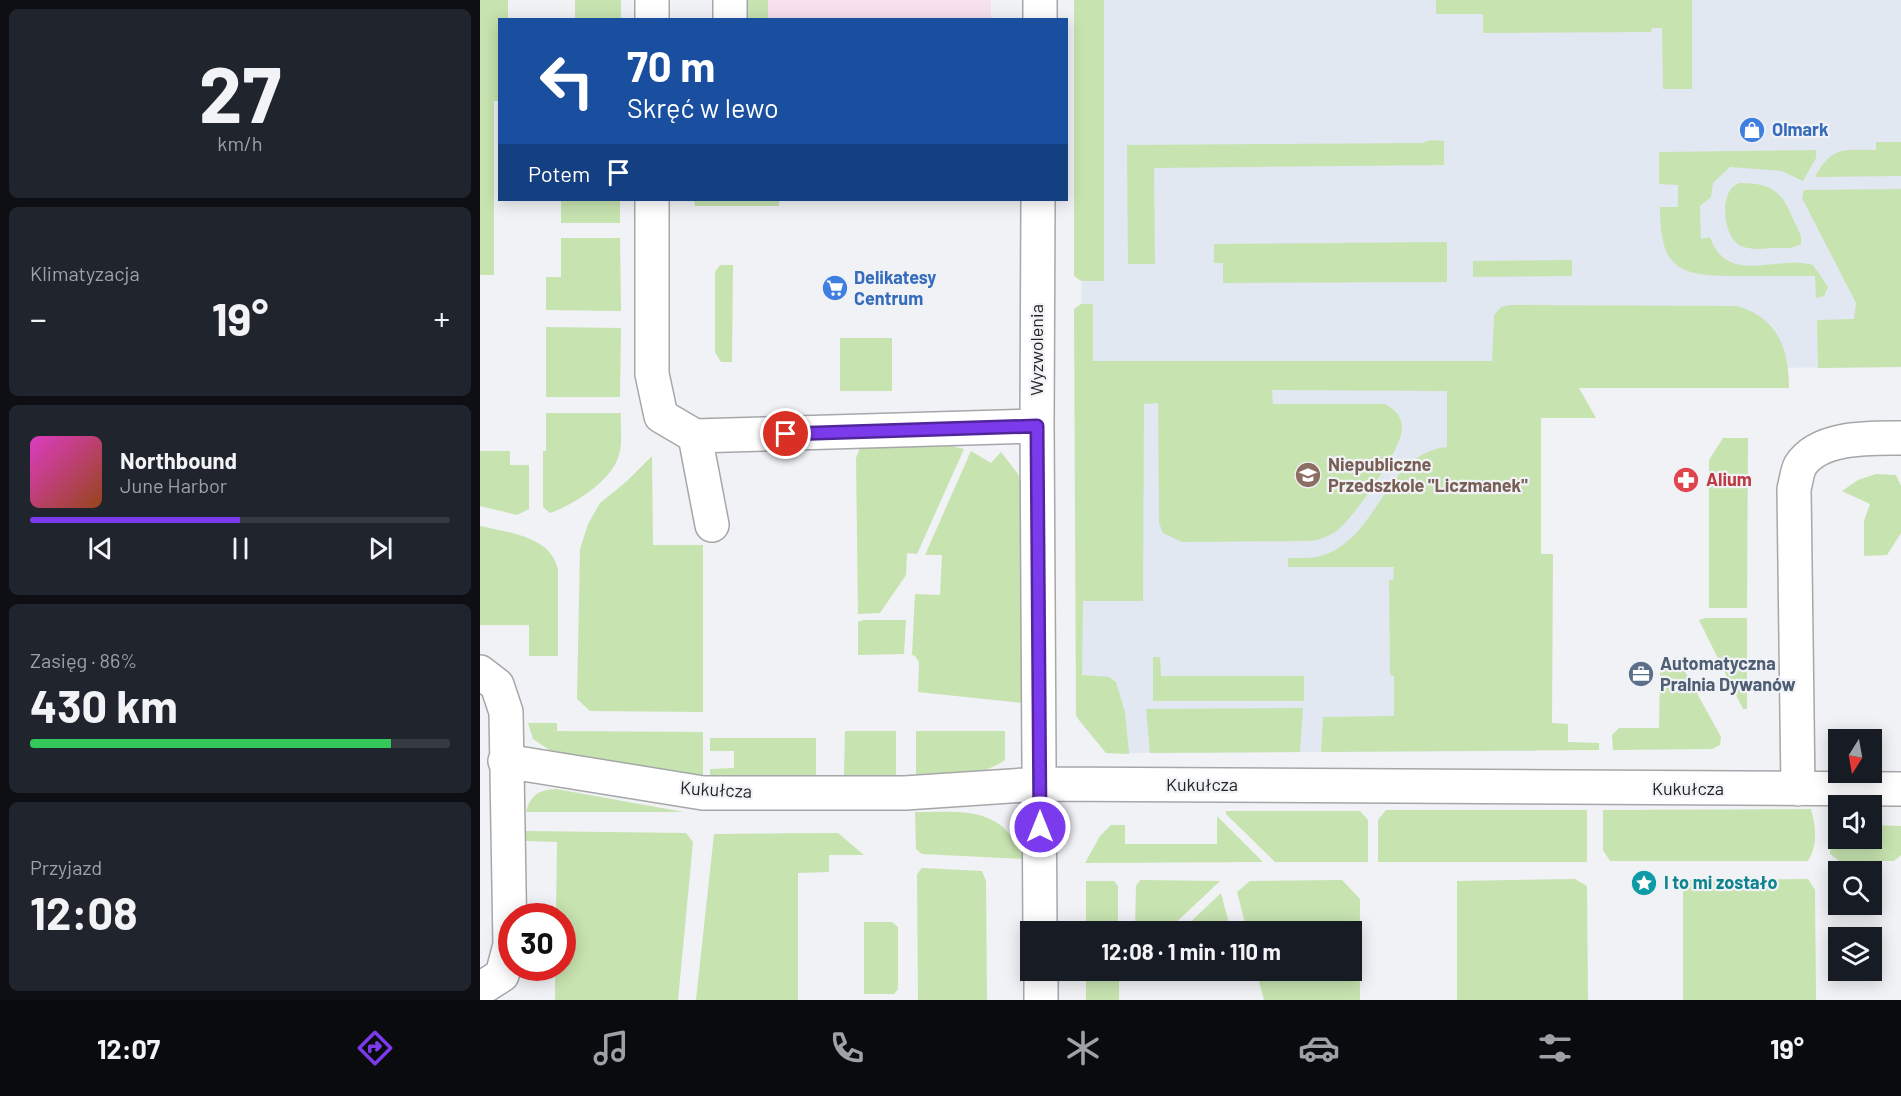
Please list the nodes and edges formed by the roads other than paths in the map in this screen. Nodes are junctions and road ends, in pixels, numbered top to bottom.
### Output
1 (652, 0) edge
2 (730, 0) edge
3 (1040, 0) edge
4 (652, 18) edge
5 (730, 18) edge
6 (1040, 18) edge
7 (652, 201) edge
8 (1038, 201) edge
9 (1037, 426) junction
10 (695, 436) junction
11 (1901, 438) edge
12 (712, 525) dead end
13 (480, 672) edge
14 (505, 761) junction
15 (1040, 784) junction
16 (1798, 789) junction
17 (1901, 789) edge
18 (1040, 921) edge
19 (1041, 981) edge
20 (480, 989) edge
21 (1041, 1000) edge

1 - 4 street
2 - 5 street
3 - 6 street
7 - 10 street
8 - 9 street, Wyzwolenia
9 - 10 street
9 - 15 street, Wyzwolenia
10 - 12 street
11 - 16 street
13 - 14 street
14 - 15 street, Kukułcza
14 - 20 street
15 - 16 street, Kukułcza
15 - 18 street, Wyzwolenia
16 - 17 street, Kukułcza
19 - 21 street

